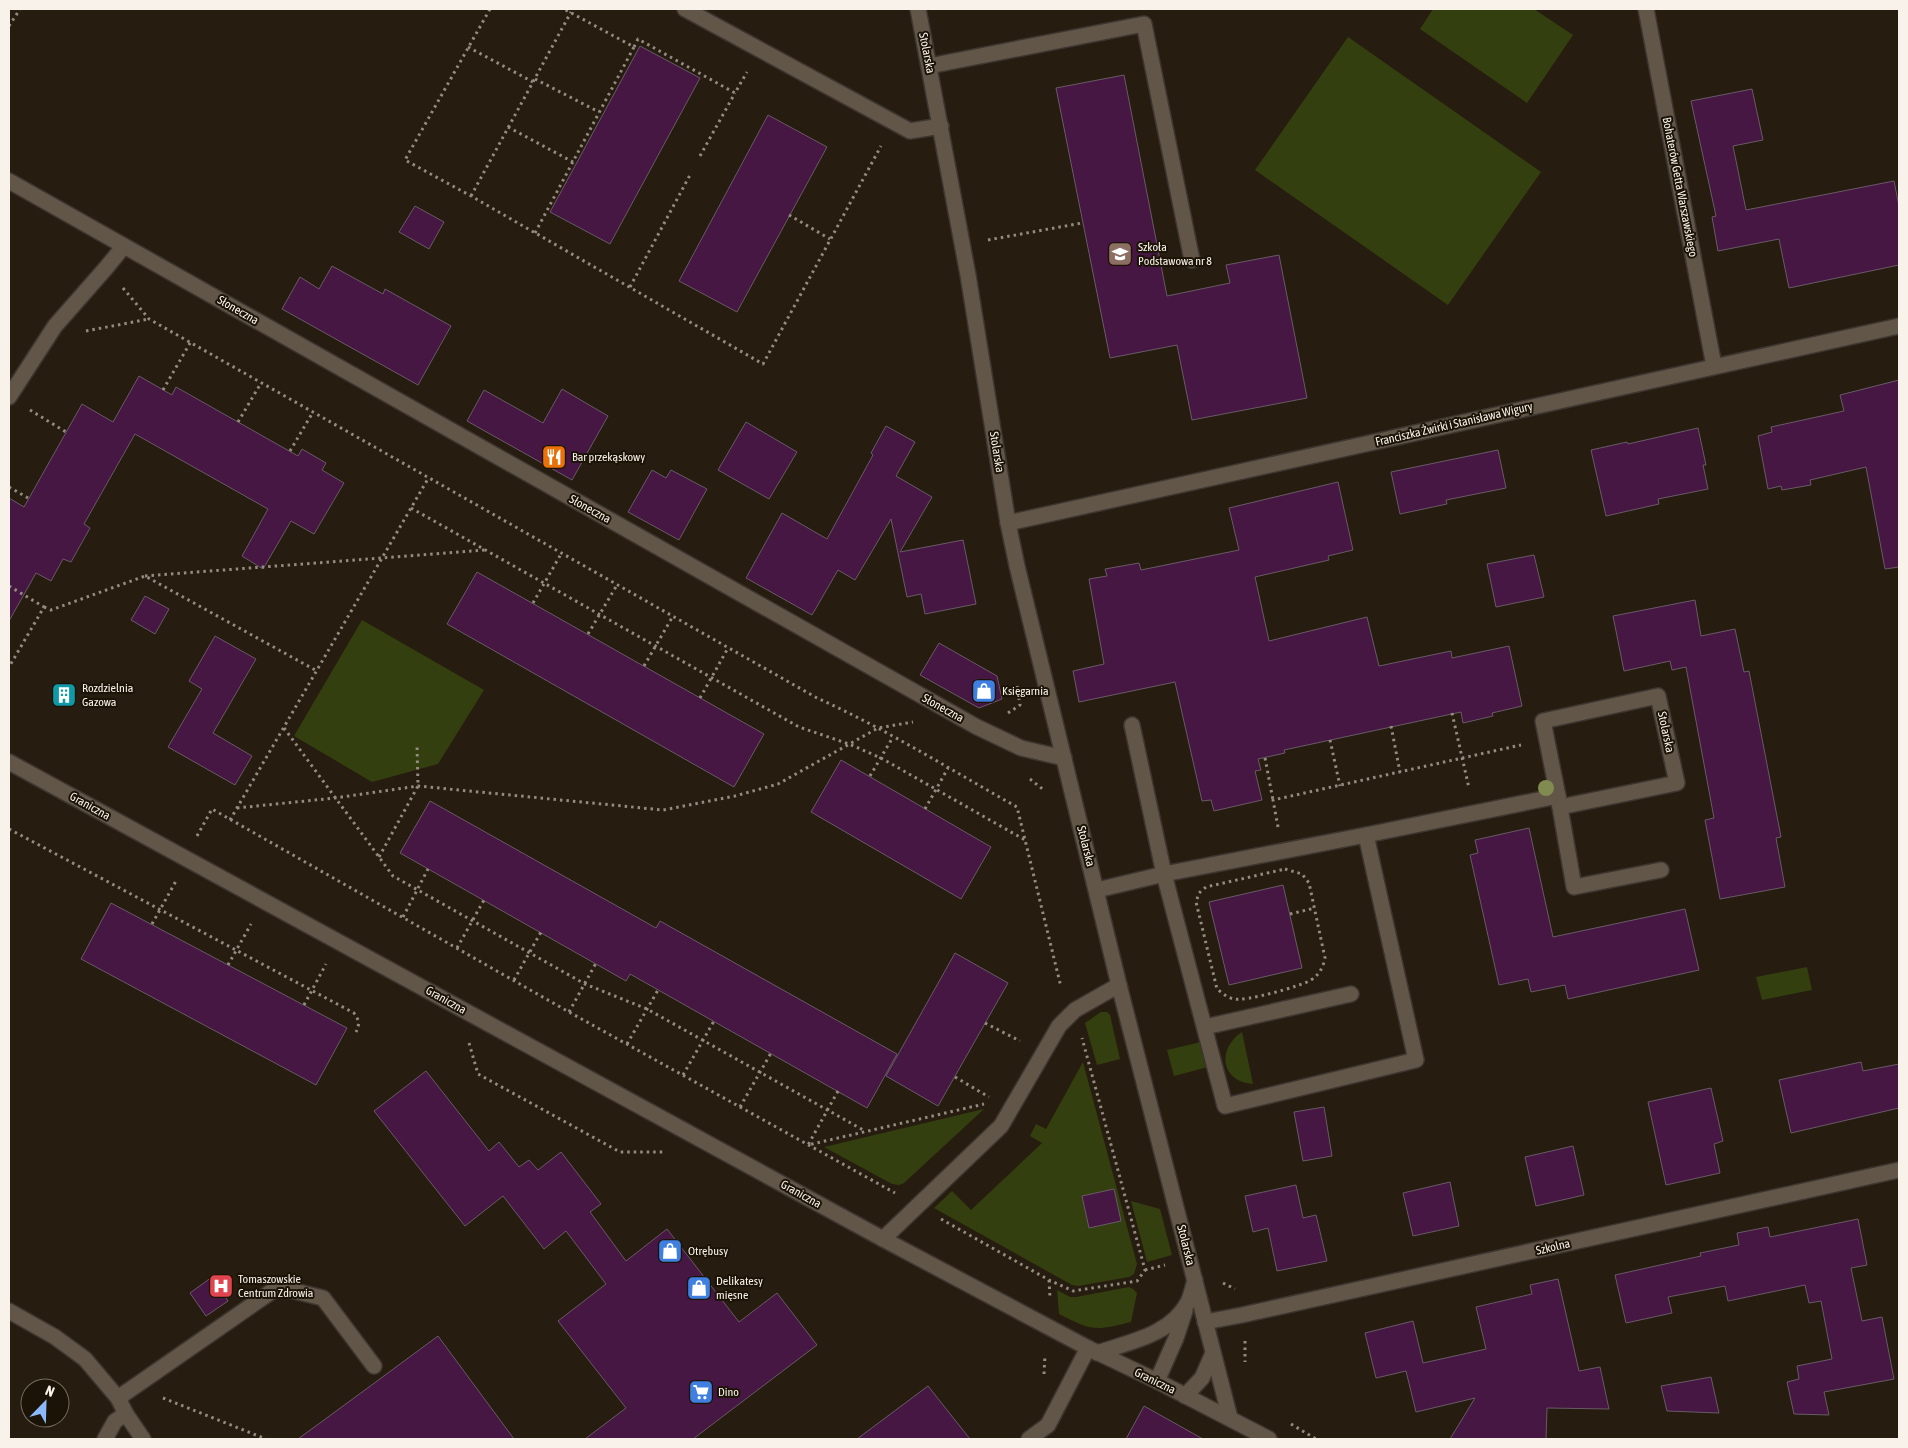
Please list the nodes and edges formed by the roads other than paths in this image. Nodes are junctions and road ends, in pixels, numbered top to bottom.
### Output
1 (686, 9) edge
2 (918, 9) edge
3 (1646, 9) edge
4 (929, 66) junction
5 (941, 126) junction
6 (9, 181) edge
7 (124, 246) junction
8 (1192, 260) dead end
9 (1899, 326) edge
10 (1714, 366) junction
11 (9, 397) edge
12 (1008, 522) junction
13 (1132, 725) dead end
14 (1064, 758) junction
15 (9, 762) edge
16 (1559, 801) junction
17 (1366, 835) junction
18 (1662, 870) dead end
19 (1164, 874) junction
20 (1097, 890) junction
21 (1119, 985) junction
22 (1351, 994) dead end
23 (1205, 1027) junction
24 (1899, 1170) edge
25 (883, 1239) junction
26 (1195, 1280) junction
27 (1188, 1302) junction
28 (9, 1311) edge
29 (1205, 1322) junction
30 (1092, 1350) junction
31 (1213, 1353) junction
32 (374, 1366) dead end
33 (1157, 1381) junction
34 (1185, 1396) junction
35 (118, 1398) junction
36 (126, 1414) junction
37 (1230, 1418) junction
38 (105, 1439) edge
39 (143, 1439) edge
40 (1029, 1439) edge
41 (1269, 1439) edge

1 - 5 street
2 - 4 street, Stolarska
3 - 10 street, Bohaterów Getta Warszawskiego
4 - 5 street, Stolarska
4 - 8 street
5 - 12 street, Stolarska
6 - 7 street, Słoneczna
7 - 11 street
7 - 14 street, Słoneczna
9 - 10 street, Franciszka Żwirki i Stanisława Wigury
10 - 12 street, Franciszka Żwirki i Stanisława Wigury
12 - 14 street, Stolarska
13 - 19 street
14 - 20 street, Stolarska
15 - 25 street, Graniczna
16 - 16 street, Stolarska
16 - 17 street, Stolarska
16 - 18 street, Stolarska
17 - 19 street, Stolarska
17 - 23 street
19 - 20 street, Stolarska
19 - 23 street
20 - 21 street, Stolarska
21 - 25 street
21 - 26 street, Stolarska
22 - 23 street
24 - 29 street, Szkolna
25 - 30 street, Graniczna
26 - 27 street, Stolarska
26 - 29 street, Stolarska
27 - 30 street, Stolarska
27 - 33 street, Stolarska
28 - 35 street
29 - 31 street, Stolarska
30 - 33 street, Graniczna
30 - 40 street
31 - 34 street
31 - 37 street, Stolarska
32 - 35 street
33 - 34 street, Graniczna
34 - 37 street, Graniczna
35 - 36 street
36 - 38 street
36 - 39 street
37 - 41 street, Graniczna

